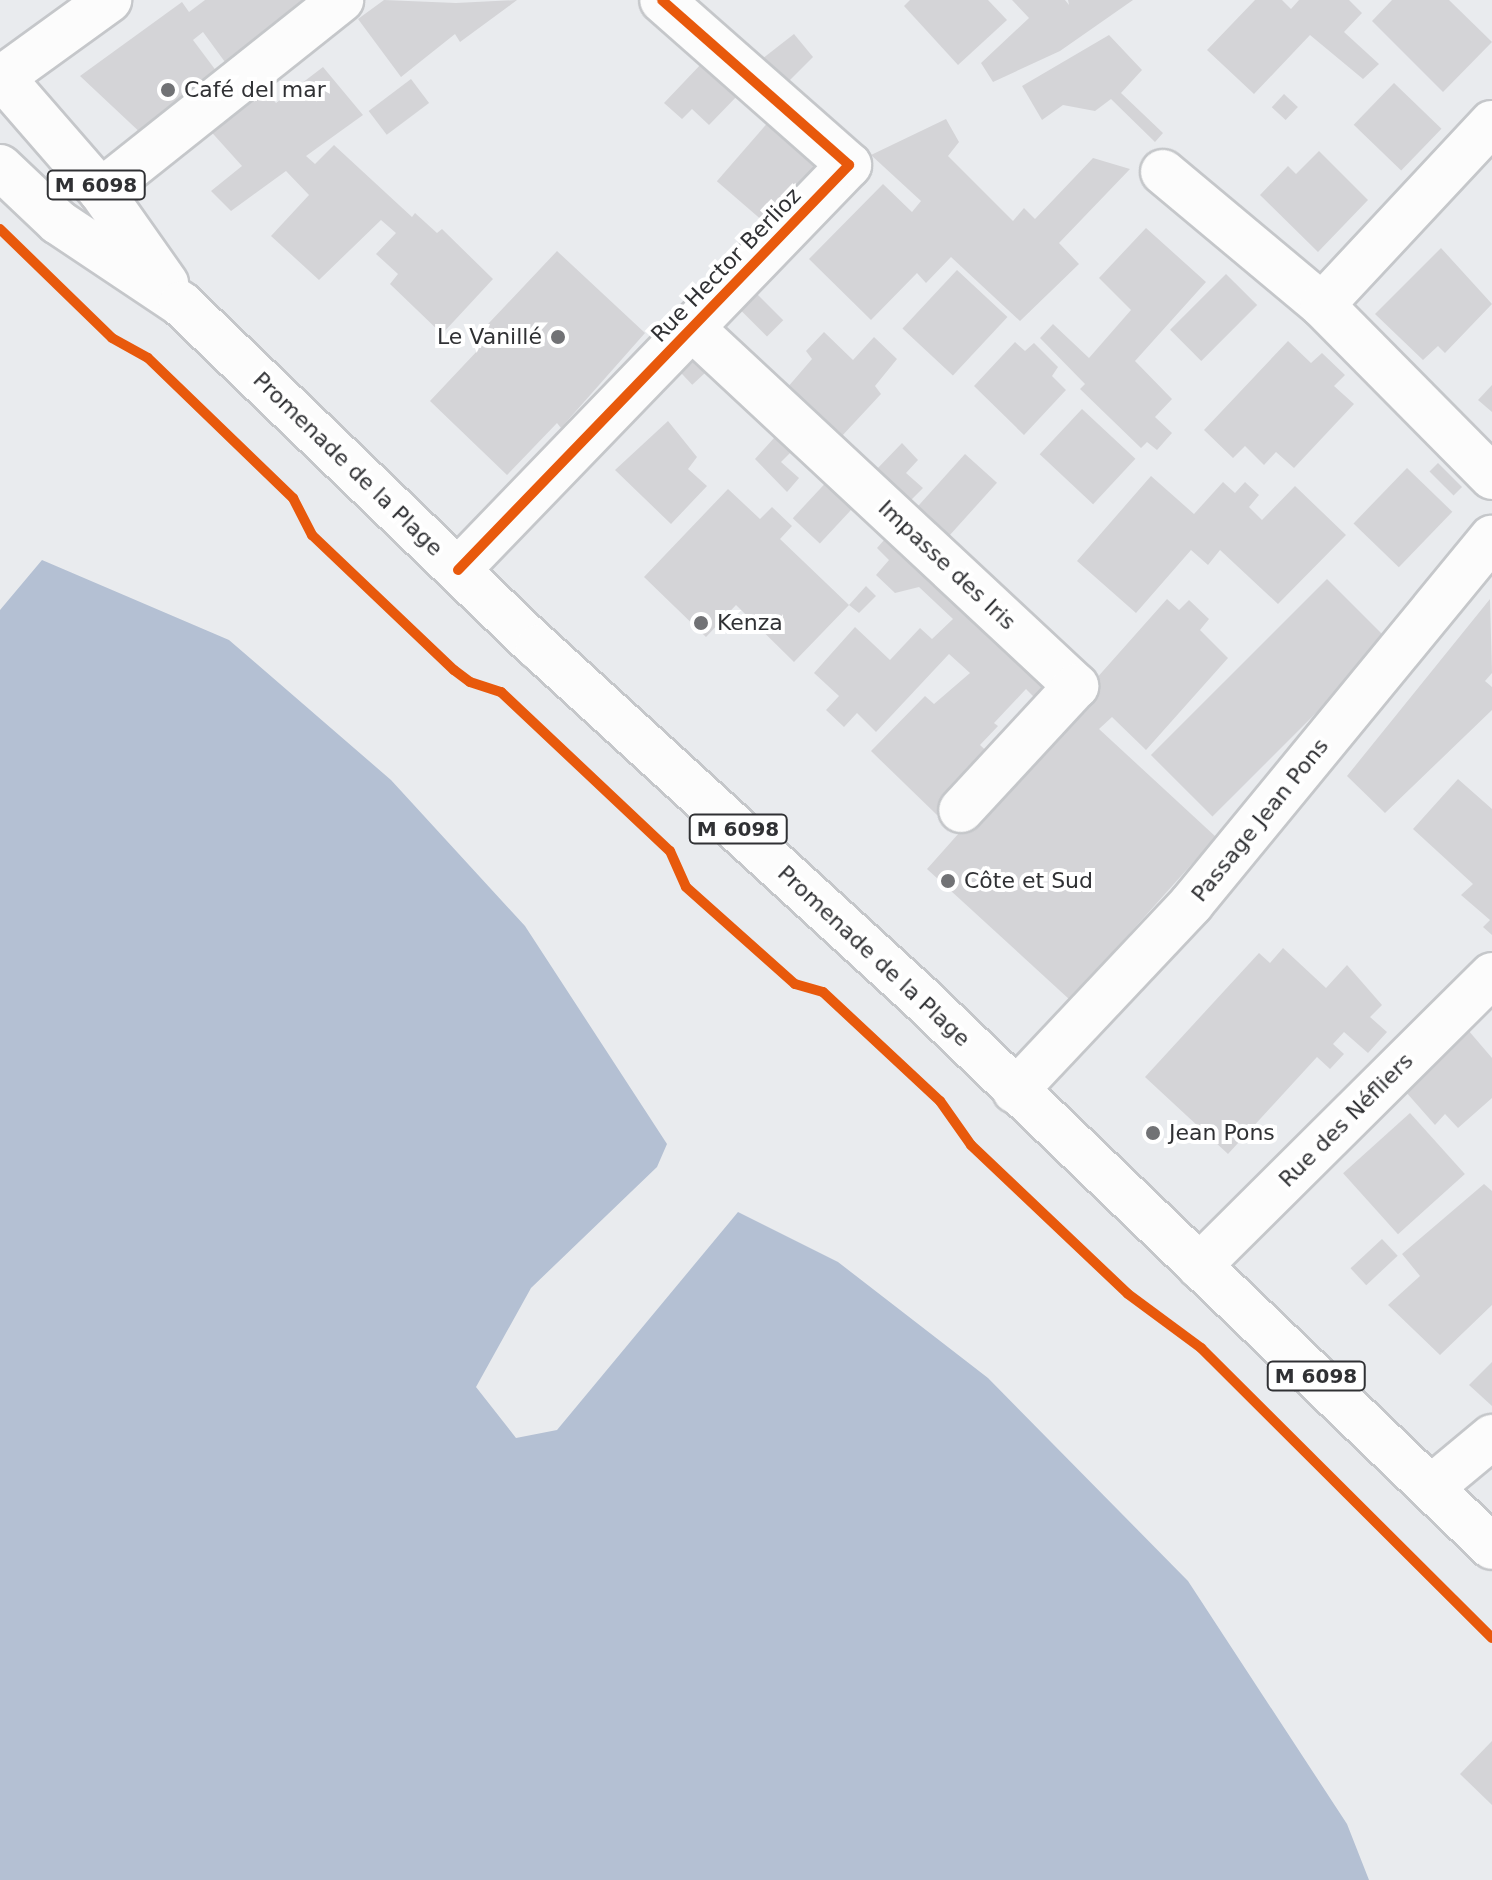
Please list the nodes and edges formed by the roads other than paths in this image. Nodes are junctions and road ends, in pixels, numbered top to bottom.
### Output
1 (109, 0) edge
2 (341, 0) edge
3 (662, 0) edge
4 (1, 77) edge
5 (1492, 123) edge
6 (0, 167) edge
7 (1163, 172) dead end
8 (101, 191) junction
9 (181, 304) junction
10 (1322, 305) junction
11 (693, 329) junction
12 (1492, 477) edge
13 (1492, 538) edge
14 (458, 570) junction
15 (961, 810) dead end
16 (1492, 975) edge
17 (1015, 1091) junction
18 (1199, 1266) junction
19 (1492, 1437) edge
20 (1433, 1486) junction
21 (1492, 1547) edge

1 - 4 street
2 - 8 street
3 - 11 street, Rue Hector Berlioz
4 - 8 street, Promenade de la Plage / M 6098
5 - 10 street
6 - 9 street, Promenade de la Plage / M 6098
7 - 10 street
8 - 9 street, Promenade de la Plage / M 6098
9 - 14 street, Promenade de la Plage / M 6098
10 - 12 street
11 - 14 street, Rue Hector Berlioz
11 - 15 street, Impasse des Iris
13 - 17 street, Passage Jean Pons
14 - 17 street, Promenade de la Plage / M 6098
16 - 18 street, Rue des Néfliers
17 - 18 street, Promenade de la Plage / M 6098
18 - 20 street, Promenade de la Plage / M 6098
19 - 20 street
20 - 21 street, Promenade de la Plage / M 6098

